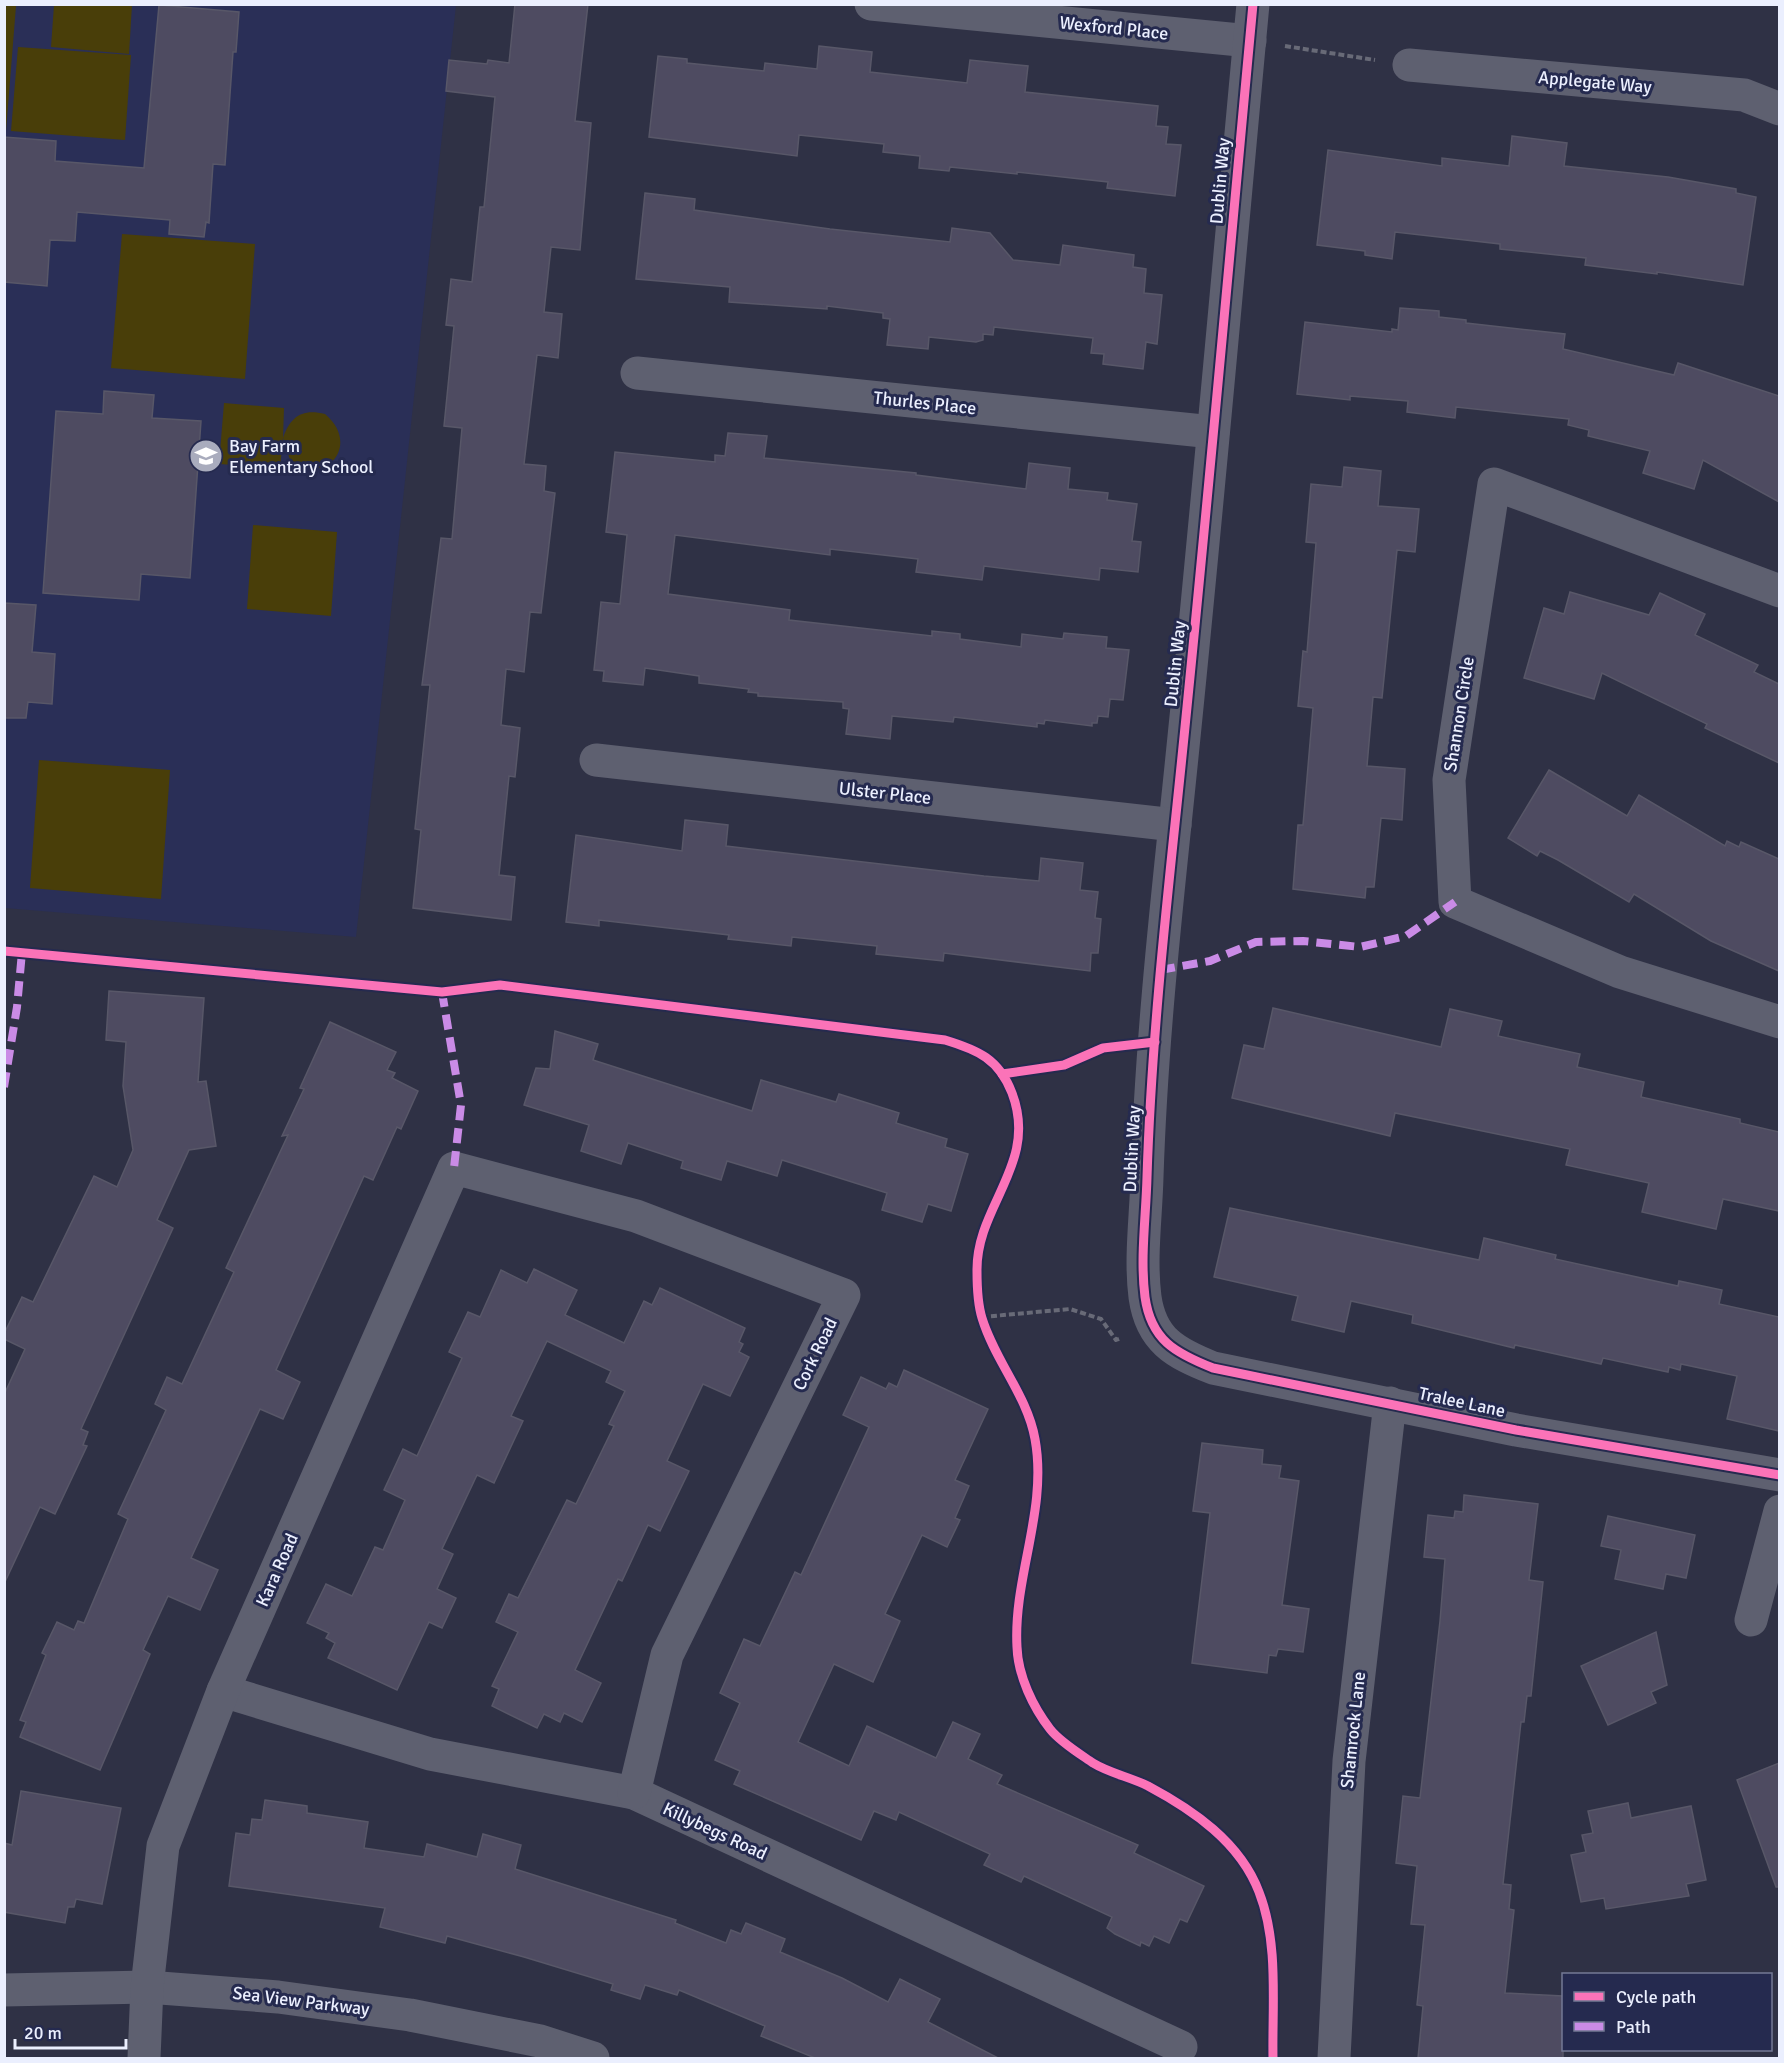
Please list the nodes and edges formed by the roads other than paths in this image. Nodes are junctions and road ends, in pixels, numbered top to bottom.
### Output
1 (871, 4) edge
2 (1253, 4) edge
3 (1250, 41) junction
4 (1409, 65) road end
5 (1779, 109) edge
6 (637, 373) dead end
7 (1213, 432) junction
8 (1779, 591) edge
9 (596, 760) dead end
10 (1175, 825) junction
11 (1779, 1022) edge
12 (454, 1168) joint
13 (1153, 1327) joint
14 (1390, 1403) junction
15 (1779, 1475) edge
16 (1779, 1510) edge
17 (1751, 1620) dead end
18 (223, 1691) junction
19 (634, 1793) junction
20 (147, 1986) junction
21 (4, 1990) edge
22 (1181, 2047) dead end
23 (538, 2050) edge
24 (144, 2058) edge
25 (593, 2058) edge
26 (1334, 2058) edge

1 - 3 street, Wexford Place
2 - 3 street, Dublin Way
3 - 7 street, Dublin Way
4 - 5 street, Applegate Way
6 - 7 street, Thurles Place
7 - 10 street, Dublin Way
8 - 11 street, Shannon Circle
9 - 10 street, Ulster Place
10 - 13 street, Dublin Way
12 - 18 street, Kara Road
12 - 19 street, Cork Road
13 - 14 street, Tralee Lane
14 - 15 street, Tralee Lane
14 - 26 street, Shamrock Lane
16 - 17 street
18 - 19 street, Killybegs Road
18 - 20 street, Kara Road
19 - 22 street, Killybegs Road
20 - 21 street, Sea View Parkway
20 - 23 street, Sea View Parkway
20 - 24 street, Kara Road
23 - 25 street, Sea View Parkway

